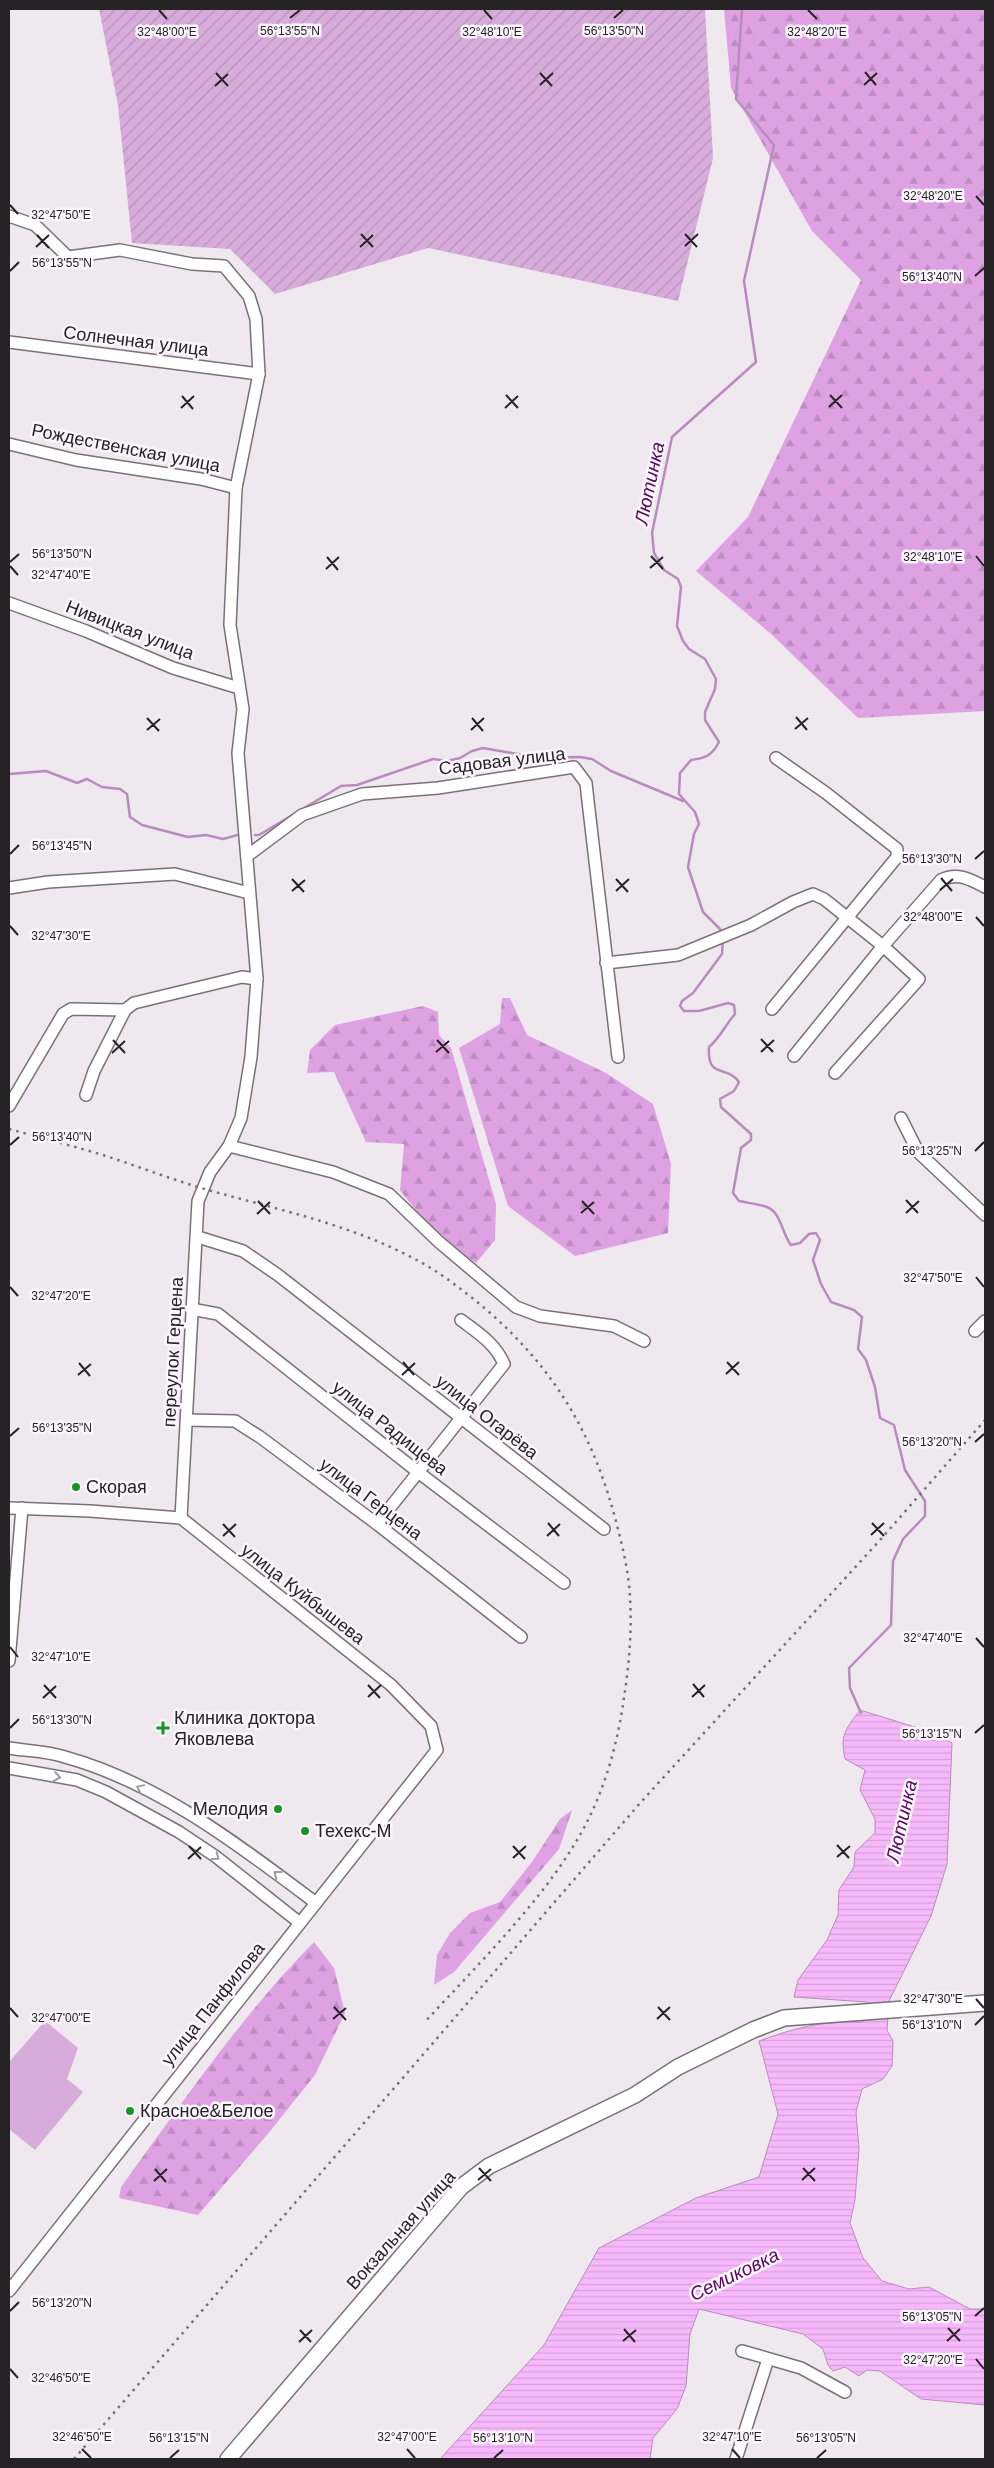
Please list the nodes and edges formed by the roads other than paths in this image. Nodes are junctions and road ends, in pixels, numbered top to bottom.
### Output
1 (9, 216) edge
2 (9, 342) edge
3 (258, 374) junction
4 (9, 444) edge
5 (236, 488) junction
6 (9, 603) edge
7 (239, 688) junction
8 (776, 758) dead end
9 (247, 856) junction
10 (985, 887) edge
11 (9, 888) edge
12 (249, 893) junction
13 (848, 918) junction
14 (882, 946) junction
15 (606, 963) junction
16 (257, 979) junction
17 (772, 1009) dead end
18 (125, 1010) junction
19 (794, 1056) dead end
20 (618, 1058) dead end
21 (835, 1073) dead end
22 (86, 1096) dead end
23 (9, 1106) edge
24 (901, 1118) dead end
25 (229, 1146) junction
26 (985, 1215) edge
27 (985, 1220) edge
28 (198, 1237) junction
29 (191, 1309) junction
30 (461, 1320) dead end
31 (985, 1321) edge
32 (975, 1331) dead end
33 (644, 1341) dead end
34 (461, 1419) junction
35 (187, 1420) junction
36 (418, 1472) junction
37 (9, 1508) edge
38 (22, 1508) junction
39 (181, 1518) junction
40 (378, 1524) junction
41 (604, 1529) dead end
42 (564, 1583) dead end
43 (520, 1637) dead end
44 (9, 1661) edge
45 (436, 1737) joint
46 (9, 1748) edge
47 (9, 1768) edge
48 (316, 1904) junction
49 (300, 1923) junction
50 (985, 2003) edge
51 (9, 2291) edge
52 (742, 2351) dead end
53 (768, 2359) junction
54 (845, 2392) dead end
55 (228, 2459) edge
56 (736, 2459) edge

1 - 3 street, переулок Герцена
2 - 3 street, Солнечная улица
3 - 5 street, переулок Герцена
4 - 5 street, Рождественская улица
5 - 7 street, переулок Герцена
6 - 7 street, Нивицкая улица
7 - 9 street, переулок Герцена
8 - 13 street
9 - 12 street, переулок Герцена
9 - 15 street, Садовая улица
10 - 14 street
11 - 12 street
12 - 16 street, переулок Герцена
13 - 14 street
13 - 15 street
13 - 17 street
14 - 19 street
14 - 21 street
15 - 20 street, Садовая улица
16 - 18 street
16 - 25 street, переулок Герцена
18 - 22 street
18 - 23 street
24 - 26 street
25 - 28 street, переулок Герцена
25 - 33 street
26 - 27 street
28 - 29 street, переулок Герцена
28 - 34 street, улица Огарёва
29 - 35 street, переулок Герцена
29 - 36 street, улица Радищева
30 - 34 street
31 - 32 street
34 - 36 street
34 - 41 street, улица Огарёва
35 - 39 street, переулок Герцена
35 - 40 street, улица Герцена
36 - 40 street
36 - 42 street, улица Радищева
37 - 38 street
38 - 39 street
38 - 44 street
39 - 45 street, улица Куйбышева
40 - 43 street, улица Герцена
45 - 48 street, улица Панфилова
48 -> 46 street
47 -> 49 street
48 - 49 street, улица Панфилова
49 - 51 street, улица Панфилова
50 - 55 main road, Вокзальная улица
52 - 53 street
53 - 54 street
53 - 56 street

